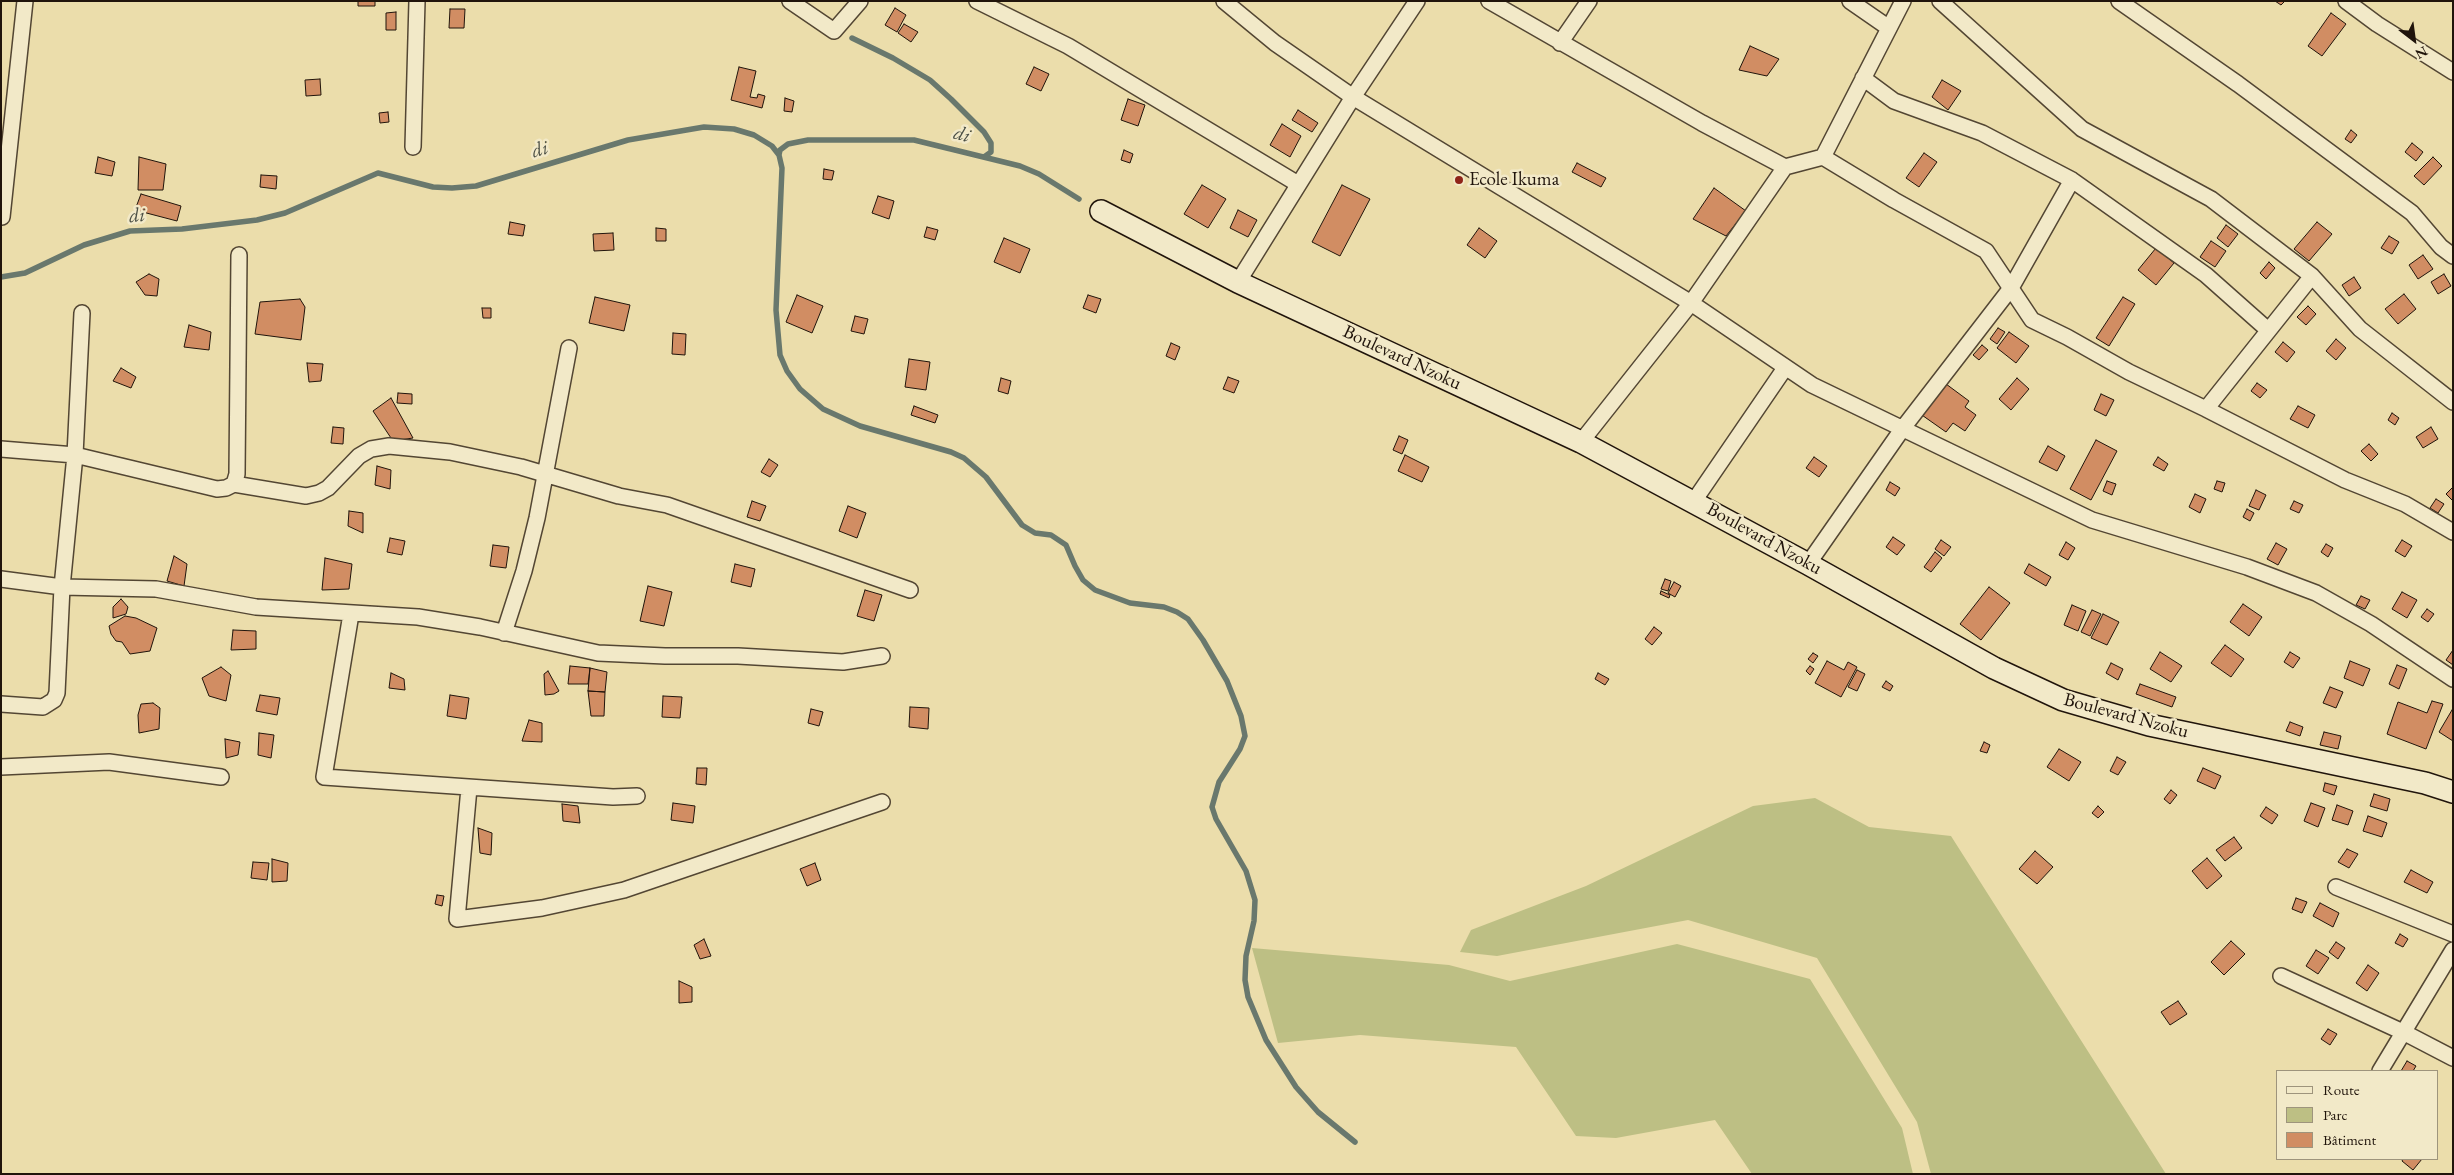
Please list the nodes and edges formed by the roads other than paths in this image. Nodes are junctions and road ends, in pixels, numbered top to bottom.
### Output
1 (24, 1) edge
2 (417, 1) edge
3 (790, 1) edge
4 (860, 1) edge
5 (977, 1) edge
6 (1224, 1) edge
7 (1417, 1) edge
8 (1489, 1) edge
9 (1589, 1) edge
10 (1850, 1) edge
11 (1903, 1) edge
12 (1940, 1) edge
13 (2119, 1) edge
14 (2346, 1) edge
15 (1889, 28) junction
16 (1560, 43) junction
17 (2453, 72) edge
18 (1863, 78) junction
19 (1353, 97) junction
20 (412, 148) dead end
21 (1823, 157) junction
22 (1785, 167) junction
23 (2072, 180) junction
24 (1298, 184) junction
25 (1101, 211) dead end
26 (2, 217) edge
27 (239, 255) dead end
28 (2453, 256) edge
29 (2312, 276) junction
30 (1238, 282) junction
31 (2011, 288) junction
32 (1691, 303) junction
33 (82, 313) dead end
34 (2268, 330) junction
35 (569, 348) dead end
36 (1785, 368) junction
37 (2453, 402) edge
38 (2206, 408) junction
39 (1903, 428) junction
40 (1582, 442) junction
41 (1, 449) edge
42 (76, 455) junction
43 (545, 474) junction
44 (234, 484) junction
45 (1694, 501) junction
46 (2453, 532) edge
47 (1808, 564) junction
48 (1, 579) edge
49 (62, 587) junction
50 (910, 590) dead end
51 (351, 614) junction
52 (504, 633) junction
53 (882, 656) dead end
54 (2453, 679) edge
55 (1, 704) edge
56 (1, 767) edge
57 (221, 777) dead end
58 (469, 788) junction
59 (2453, 792) edge
60 (637, 796) dead end
61 (882, 802) dead end
62 (2336, 887) dead end
63 (2453, 934) edge
64 (2453, 950) edge
65 (2281, 976) dead end
66 (2405, 1033) junction
67 (2453, 1058) edge
68 (2381, 1070) edge

1 - 26 street
2 - 20 street
3 - 4 street
5 - 24 street
6 - 19 street
7 - 19 street
8 - 16 street
9 - 16 street
10 - 15 street
11 - 15 street
12 - 29 street
13 - 28 street
14 - 17 street
15 - 18 street
16 - 22 street
18 - 21 street
18 - 23 street
19 - 24 street
19 - 32 street
21 - 22 street
21 - 31 street
22 - 32 street
23 - 31 street
23 - 34 street
24 - 30 street
25 - 30 street, Boulevard Nzoku
27 - 44 street
29 - 34 street
29 - 37 street
30 - 40 street, Boulevard Nzoku
31 - 38 street
31 - 39 street
32 - 36 street
32 - 40 street
33 - 42 street
34 - 38 street
35 - 43 street
36 - 39 street
36 - 45 street
38 - 46 street
39 - 47 street
39 - 54 street
40 - 45 street, Boulevard Nzoku
41 - 42 street
42 - 44 street
42 - 49 street
43 - 44 street
43 - 50 street
43 - 52 street
45 - 47 street, Boulevard Nzoku
47 - 59 street, Boulevard Nzoku
48 - 49 street
49 - 51 street
49 - 55 street
51 - 52 street
51 - 58 street
52 - 53 street
56 - 57 street
58 - 60 street
58 - 61 street
62 - 63 street
64 - 66 street
65 - 66 street
66 - 67 street
66 - 68 street

